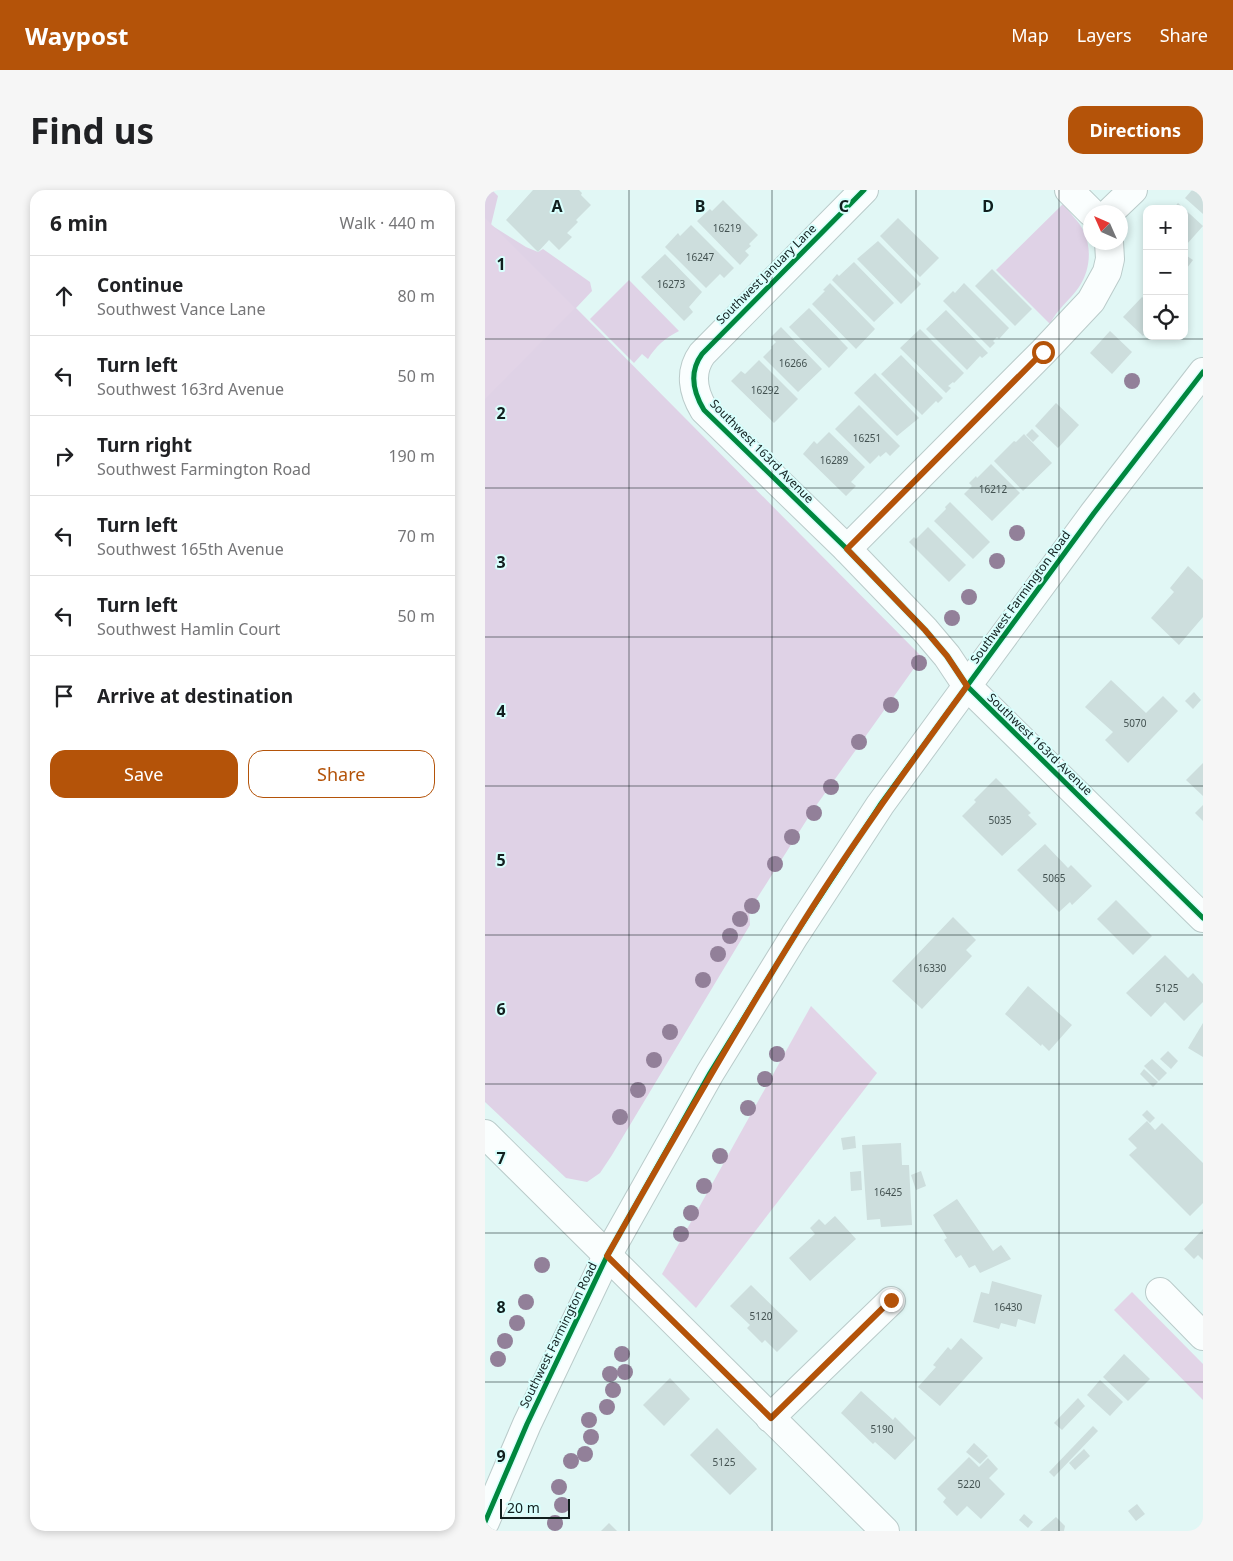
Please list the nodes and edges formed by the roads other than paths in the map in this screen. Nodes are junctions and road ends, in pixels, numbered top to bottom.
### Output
1 (864, 190) edge
2 (1069, 190) edge
3 (1133, 190) edge
4 (1084, 205) edge
5 (1117, 205) edge
6 (1109, 250) edge
7 (1203, 372) edge
8 (693, 378) joint
9 (847, 549) junction
10 (967, 686) junction
11 (1203, 918) edge
12 (485, 1134) edge
13 (607, 1256) junction
14 (1160, 1292) dead end
15 (891, 1300) dead end
16 (1203, 1336) edge
17 (771, 1418) junction
18 (485, 1522) edge
19 (885, 1531) edge

1 - 8 street, Southwest January Lane
2 - 4 street
3 - 5 street
6 - 9 street
7 - 10 street, Southwest Farmington Road
8 - 9 street, Southwest 163rd Avenue
9 - 10 street, Southwest 163rd Avenue
10 - 11 street, Southwest 163rd Avenue
10 - 13 street, Southwest Farmington Road
12 - 13 street
13 - 17 street
13 - 18 street, Southwest Farmington Road
14 - 16 street
15 - 17 street
17 - 19 street

